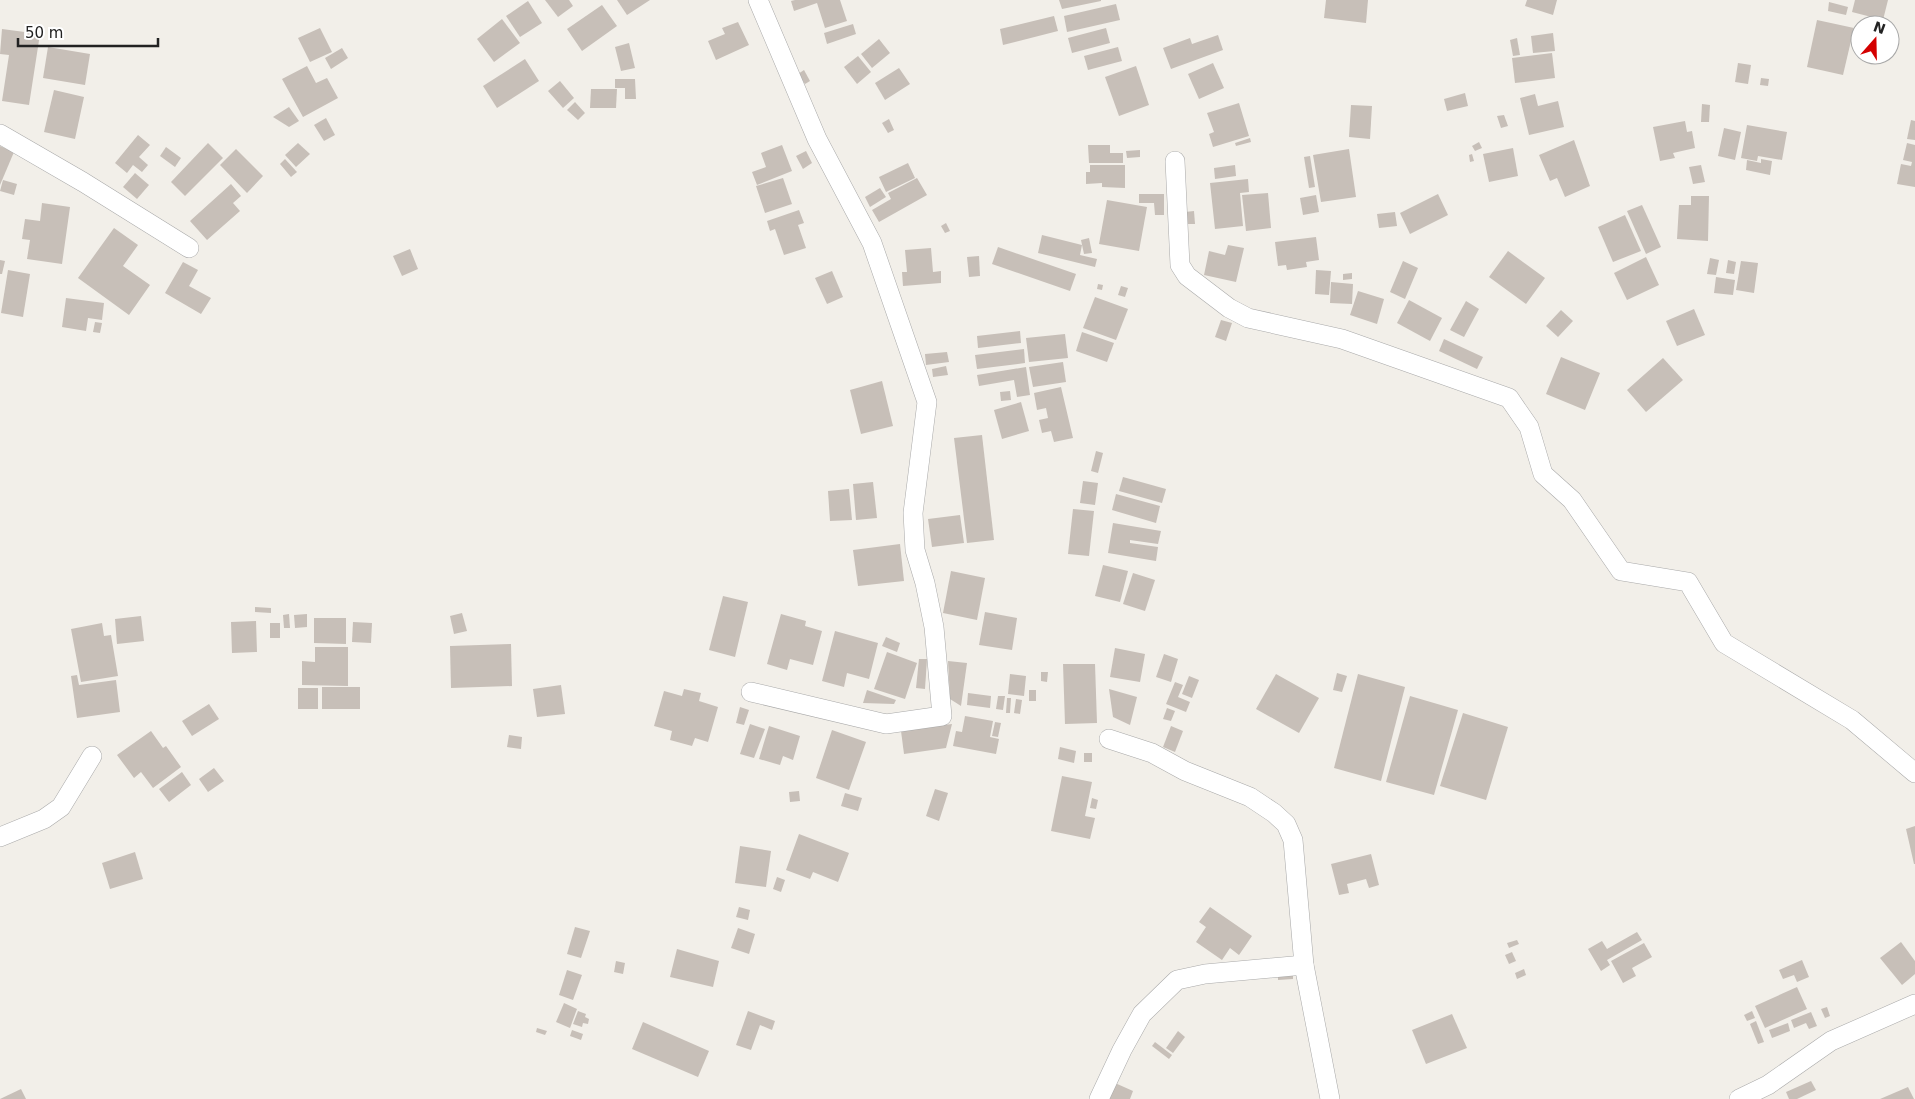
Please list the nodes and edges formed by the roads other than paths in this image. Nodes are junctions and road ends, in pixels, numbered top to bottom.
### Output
1 (758, 0) edge
2 (0, 134) edge
3 (1175, 161) dead end
4 (189, 248) dead end
5 (751, 692) dead end
6 (1109, 739) dead end
7 (92, 756) dead end
8 (1915, 774) edge
9 (0, 837) edge
10 (1304, 965) junction
11 (1915, 1004) edge
12 (1099, 1099) edge
13 (1330, 1099) edge
14 (1739, 1099) edge

1 - 5 street
2 - 4 street
3 - 8 street
6 - 10 street
7 - 9 street
10 - 12 street
10 - 13 street
11 - 14 street

